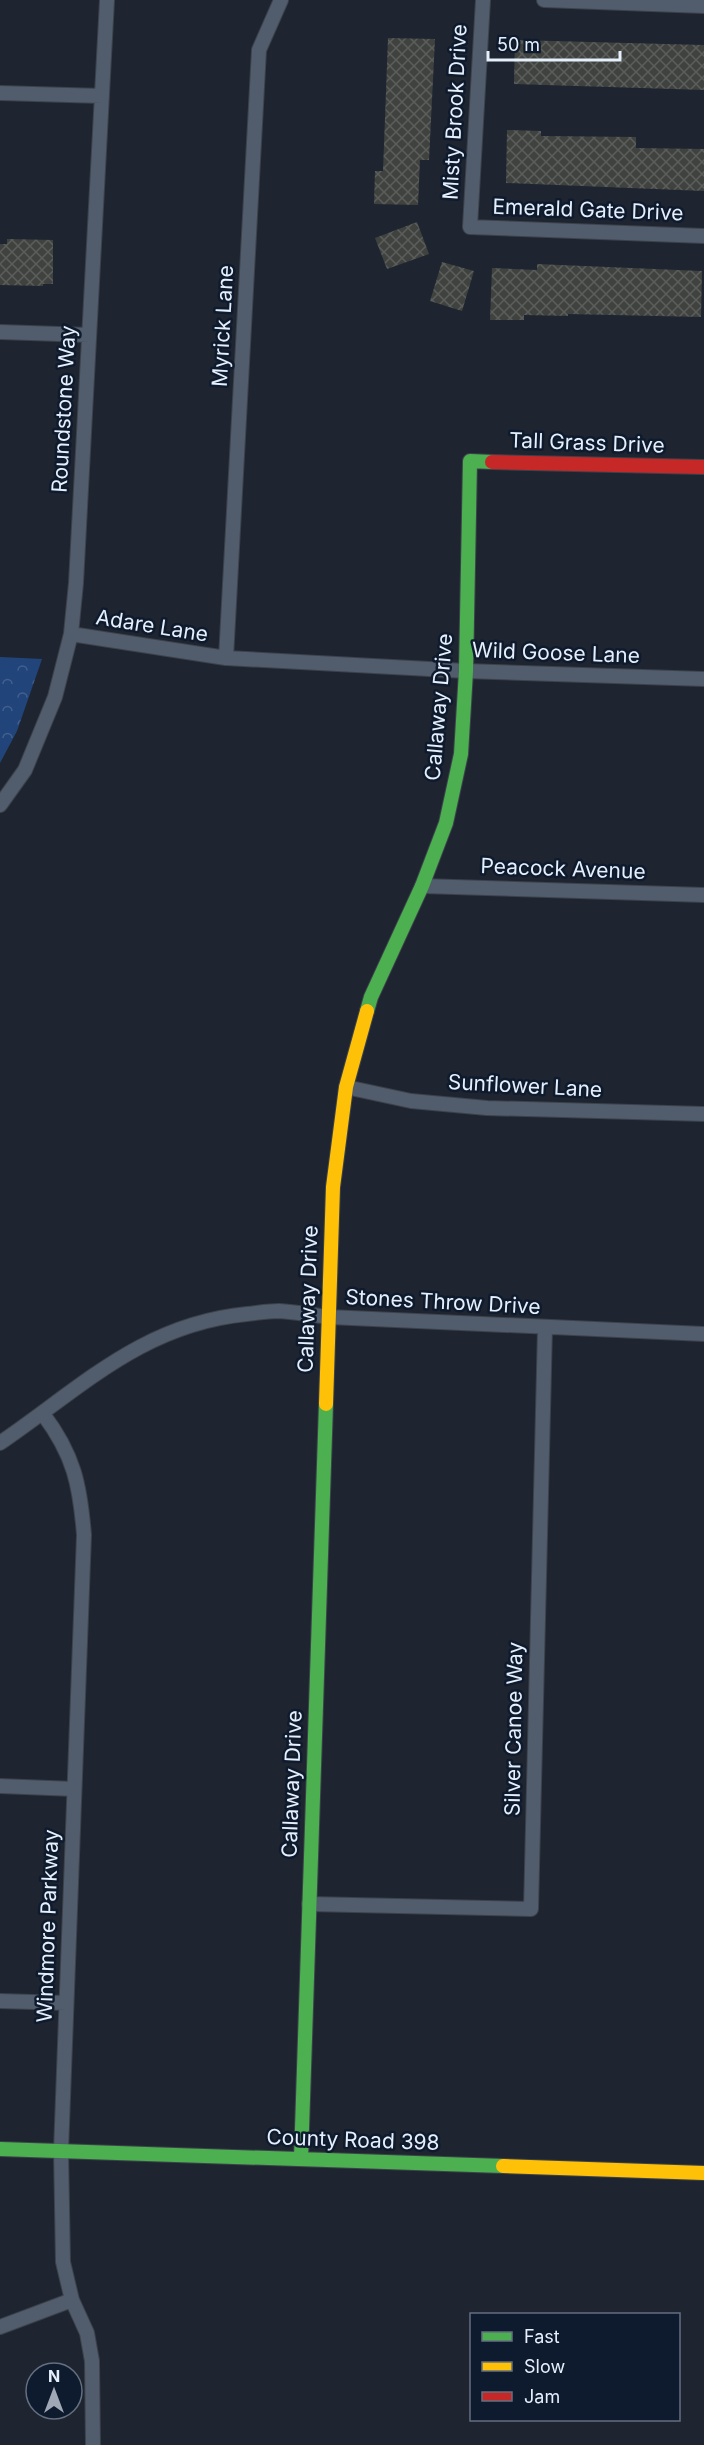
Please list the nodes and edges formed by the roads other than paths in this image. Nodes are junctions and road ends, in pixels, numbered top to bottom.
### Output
1 (107, 0) edge
2 (281, 0) edge
3 (483, 0) edge
4 (544, 0) edge
5 (704, 6) edge
6 (0, 93) edge
7 (102, 96) junction
8 (470, 227) joint
9 (704, 236) edge
10 (0, 332) edge
11 (89, 335) junction
12 (470, 460) joint
13 (704, 467) edge
14 (71, 634) junction
15 (226, 658) junction
16 (466, 671) junction
17 (704, 680) edge
18 (0, 805) edge
19 (422, 886) junction
20 (704, 895) edge
21 (346, 1086) junction
22 (704, 1114) edge
23 (329, 1317) junction
24 (545, 1328) junction
25 (704, 1334) edge
26 (43, 1414) junction
27 (0, 1443) edge
28 (0, 1786) edge
29 (74, 1790) junction
30 (309, 1904) junction
31 (0, 2001) edge
32 (66, 2003) junction
33 (0, 2149) edge
34 (61, 2151) junction
35 (301, 2159) junction
36 (704, 2173) edge
37 (72, 2300) junction
38 (0, 2326) edge
39 (93, 2445) edge

1 - 7 street, Roundstone Way
2 - 15 street, Myrick Lane
3 - 8 street, Misty Brook Drive
4 - 5 street
6 - 7 street
7 - 11 street, Roundstone Way
8 - 9 street, Emerald Gate Drive
10 - 11 street
11 - 14 street, Roundstone Way
12 - 13 street, Tall Grass Drive
12 - 16 street, Callaway Drive
14 - 15 street, Adare Lane
14 - 18 street, Roundstone Way
15 - 16 street, Wild Goose Lane
16 - 17 street, Wild Goose Lane
16 - 19 street, Callaway Drive
19 - 20 street, Peacock Avenue
19 - 21 street, Callaway Drive
21 - 22 street, Sunflower Lane
21 - 23 street, Callaway Drive
23 - 24 street, Stones Throw Drive
23 - 26 street, Stones Throw Drive
23 - 30 street, Callaway Drive
24 - 25 street, Stones Throw Drive
24 - 30 street, Silver Canoe Way
26 - 27 street, Stones Throw Drive
26 - 29 street, Windmore Parkway
28 - 29 street
29 - 32 street, Windmore Parkway
30 - 35 street, Callaway Drive
31 - 32 street
32 - 34 street, Windmore Parkway
33 - 34 street, County Road 398
34 - 35 street, County Road 398
34 - 37 street, Windmore Parkway
35 - 36 street, County Road 398
37 - 38 street
37 - 39 street, Windmore Parkway

